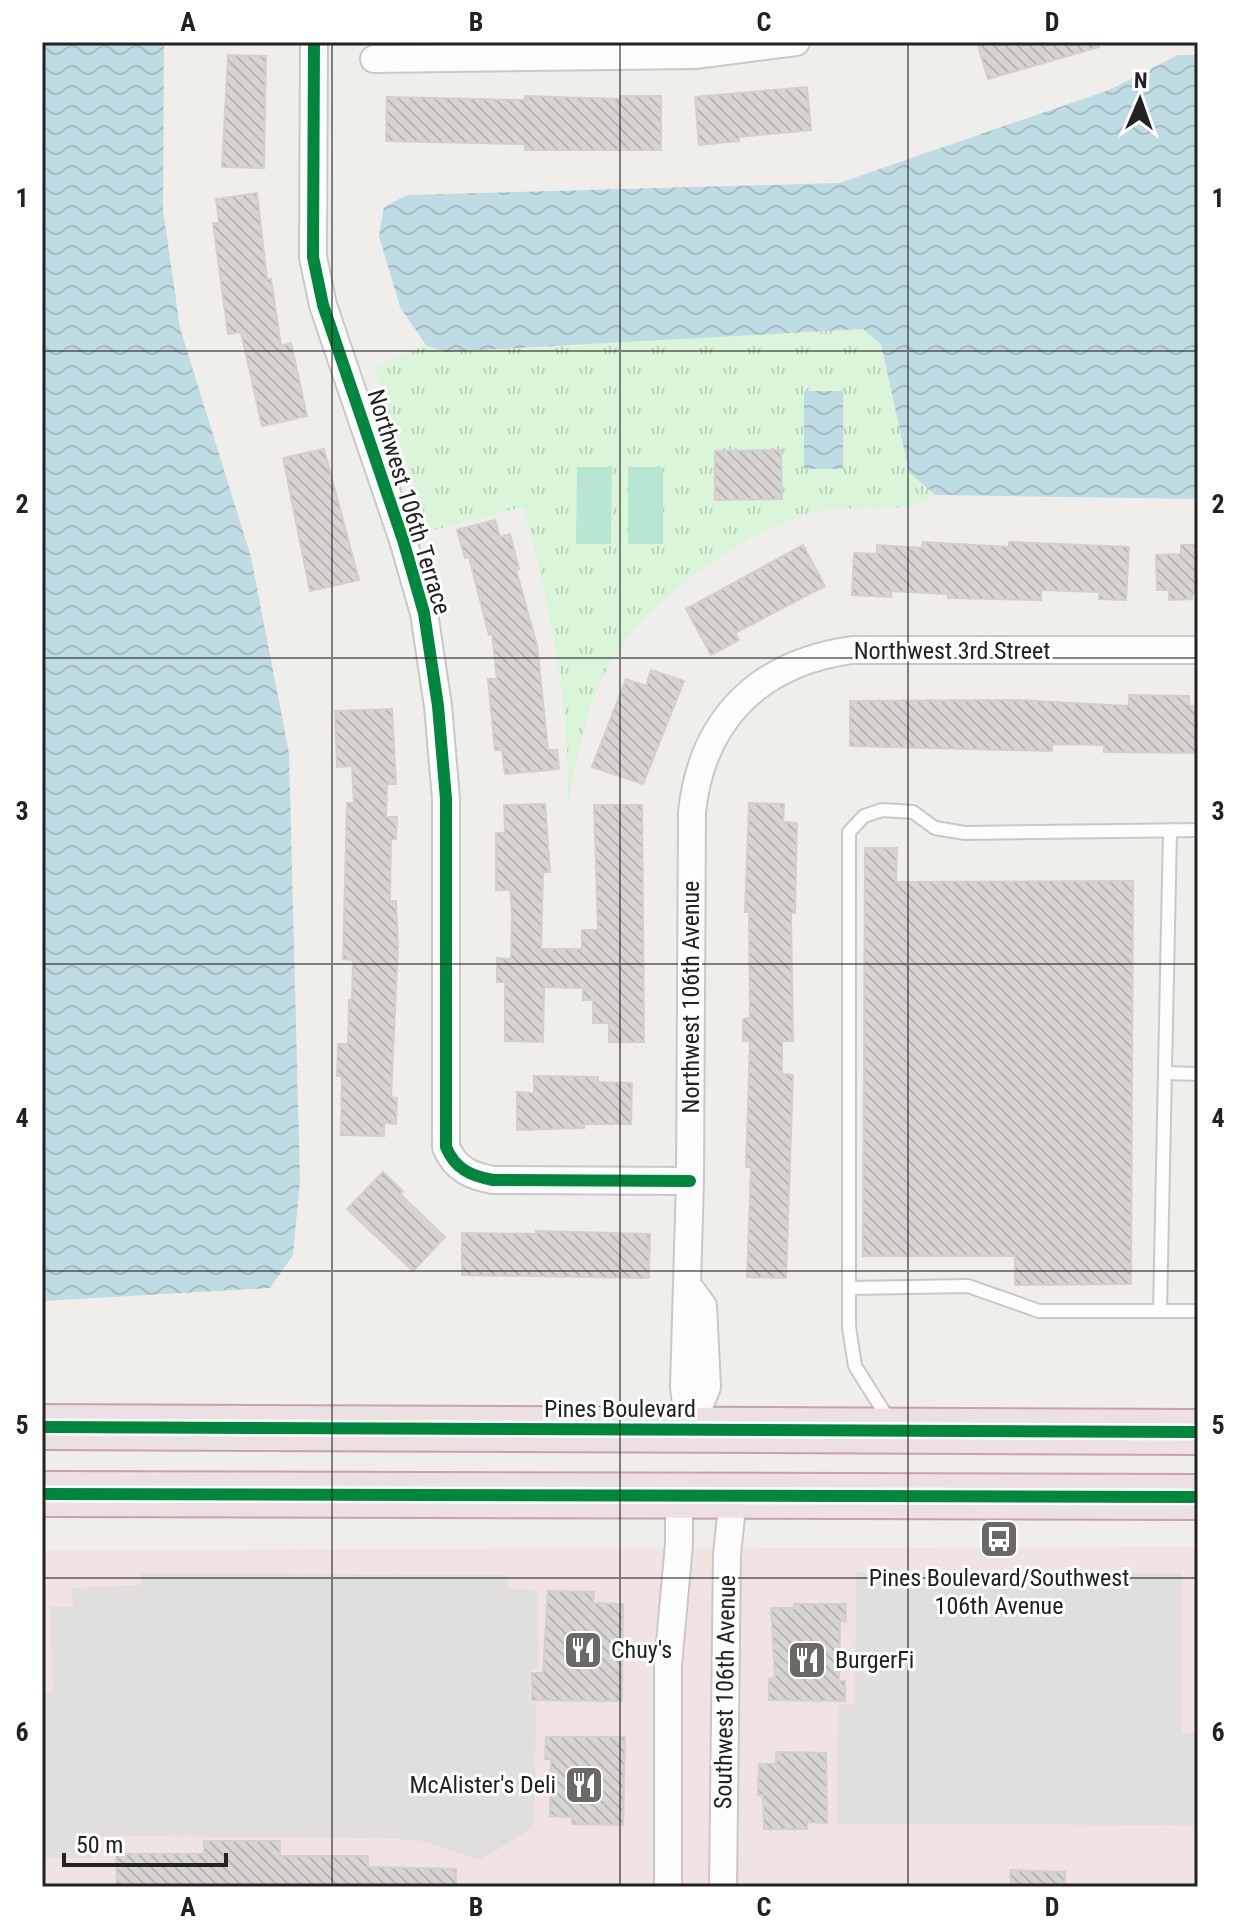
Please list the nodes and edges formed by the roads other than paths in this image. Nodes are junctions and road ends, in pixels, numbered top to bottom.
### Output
1 (314, 42) edge
2 (787, 43) edge
3 (454, 50) edge
4 (374, 59) dead end
5 (1198, 650) edge
6 (727, 716) joint
7 (1170, 830) junction
8 (1198, 830) edge
9 (1166, 1073) junction
10 (1198, 1074) edge
11 (690, 1181) junction
12 (850, 1288) junction
13 (1160, 1311) junction
14 (1198, 1311) edge
15 (42, 1427) edge
16 (689, 1431) junction
17 (1198, 1432) edge
18 (792, 1433) junction
19 (897, 1433) junction
20 (42, 1494) edge
21 (616, 1497) junction
22 (679, 1497) junction
23 (733, 1497) junction
24 (1198, 1497) edge
25 (668, 1887) edge
26 (723, 1887) edge

1 - 11 street, Northwest 106th Terrace
2 - 3 street
3 - 4 street
5 - 6 street, Northwest 3rd Street
6 - 11 street, Northwest 106th Avenue
7 - 8 lane
7 - 9 lane
7 - 12 lane
9 - 10 lane
9 - 13 lane
11 - 16 street, Northwest 106th Avenue
12 - 13 lane
12 - 19 lane
13 - 14 lane
15 - 16 highway, Pines Boulevard
16 - 18 highway, Pines Boulevard
16 - 21 highway
17 - 19 highway, Pines Boulevard
18 - 19 highway, Pines Boulevard
18 - 22 highway
20 - 21 highway
21 - 22 highway
22 - 23 highway
22 - 25 street
23 - 24 highway
23 - 26 street, Southwest 106th Avenue

